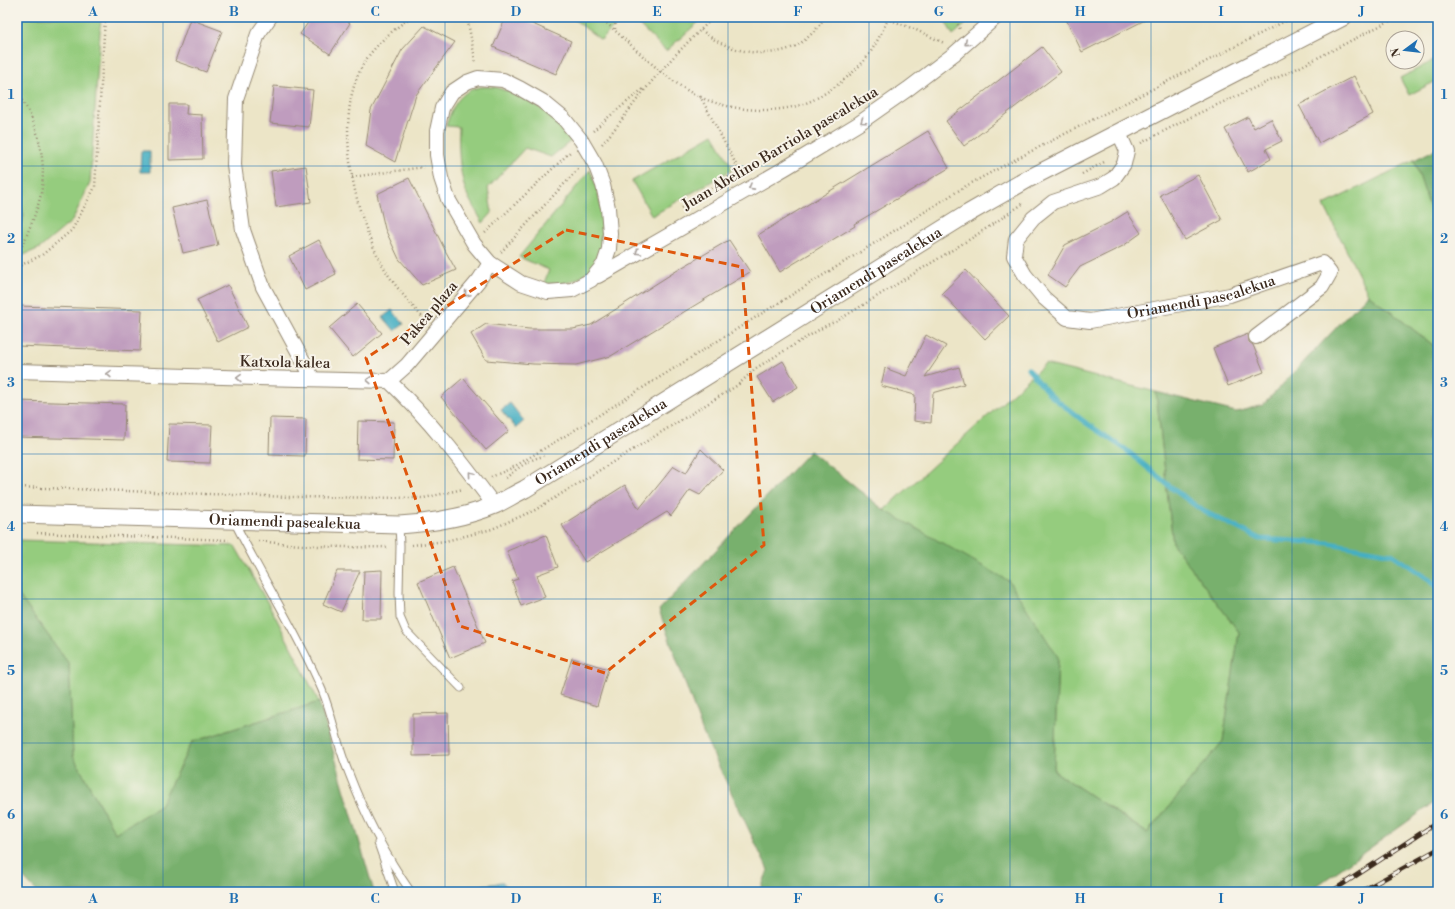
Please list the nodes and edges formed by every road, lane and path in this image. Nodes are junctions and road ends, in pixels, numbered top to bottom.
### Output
1 (104, 17) edge
2 (270, 17) edge
3 (411, 17) edge
4 (467, 17) edge
5 (602, 17) edge
6 (616, 17) edge
7 (714, 17) edge
8 (825, 17) edge
9 (883, 17) edge
10 (996, 17) edge
11 (1343, 17) edge
12 (1397, 17) edge
13 (888, 19) junction
14 (614, 30) junction
15 (701, 30) junction
16 (949, 46) dead end
17 (661, 71) junction
18 (478, 78) junction
19 (648, 86) junction
20 (17, 94) edge
21 (699, 96) junction
22 (1119, 132) junction
23 (582, 142) junction
24 (1127, 150) junction
25 (590, 156) junction
26 (438, 165) junction
27 (1081, 175) dead end
28 (352, 177) junction
29 (1028, 202) dead end
30 (675, 212) dead end
31 (474, 244) junction
32 (17, 254) edge
33 (490, 263) junction
34 (17, 268) edge
35 (591, 280) junction
36 (897, 284) dead end
37 (428, 324) dead end
38 (1256, 337) dead end
39 (17, 371) edge
40 (314, 379) junction
41 (389, 381) junction
42 (551, 456) dead end
43 (480, 486) junction
44 (17, 487) edge
45 (494, 505) junction
46 (17, 514) edge
47 (234, 521) junction
48 (399, 525) junction
49 (461, 688) dead end
50 (372, 826) junction
51 (395, 892) edge
52 (411, 892) edge

1 - 34 path
2 - 40 street
3 - 28 path
4 - 18 path
5 - 14 path
6 - 14 path
7 - 15 path
8 - 15 path
9 - 13 path
10 -> 35 street, Juan Abelino Barriola pasealekua
11 - 22 street, Oriamendi pasealekua
12 - 24 path
13 - 16 path
13 - 21 path
14 - 17 path
15 - 17 path
17 - 19 path
17 - 21 path
18 - 23 street
18 - 26 street
19 - 23 path
19 - 25 path
20 - 32 path
21 - 30 path
22 - 24 street
22 - 45 street, Oriamendi pasealekua
23 - 25 street
23 - 31 path
24 - 27 path
24 - 38 street, Oriamendi pasealekua
25 - 33 path
25 - 35 street
26 - 28 path
26 - 31 street
28 - 37 path
29 - 36 path
31 - 33 street
33 - 35 street
33 -> 41 street, Pakea plaza
40 -> 39 street, Katxola kalea
41 -> 40 street, Katxola kalea
43 -> 41 street
42 - 43 path
43 - 44 path
43 - 45 street
45 - 48 street, Oriamendi pasealekua
46 - 47 street, Oriamendi pasealekua
47 - 48 street, Oriamendi pasealekua
47 - 50 lane
48 - 49 lane
50 - 51 lane
50 - 52 lane

